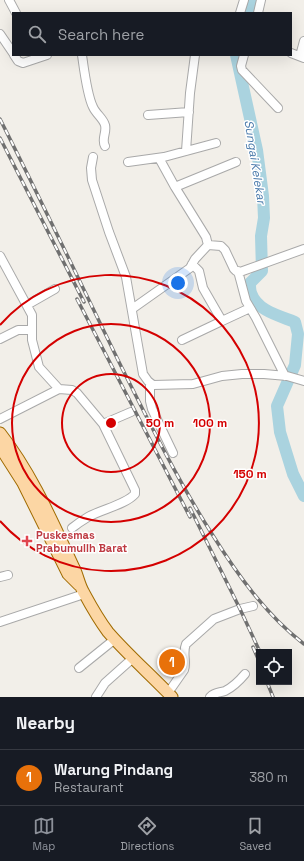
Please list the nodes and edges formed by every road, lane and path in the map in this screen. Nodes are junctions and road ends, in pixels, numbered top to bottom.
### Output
1 (244, 0) edge
2 (261, 0) edge
3 (11, 1) edge
4 (16, 12) edge
5 (240, 12) edge
6 (258, 12) edge
7 (0, 34) edge
8 (304, 42) edge
9 (12, 51) edge
10 (292, 54) edge
11 (15, 56) edge
12 (41, 56) edge
13 (82, 56) edge
14 (195, 56) edge
15 (244, 56) edge
16 (302, 57) edge
17 (278, 108) dead end
18 (189, 112) junction
19 (148, 115) dead end
20 (216, 143) dead end
21 (105, 146) dead end
22 (186, 151) junction
23 (93, 157) dead end
24 (160, 158) junction
25 (128, 162) dead end
26 (236, 162) dead end
27 (175, 187) junction
28 (208, 245) junction
29 (304, 249) edge
30 (0, 256) edge
31 (192, 264) junction
32 (238, 271) junction
33 (55, 289) dead end
34 (27, 305) junction
35 (250, 308) junction
36 (132, 309) junction
37 (222, 321) junction
38 (32, 330) junction
39 (0, 339) edge
40 (182, 340) dead end
41 (289, 377) junction
42 (304, 381) edge
43 (150, 384) junction
44 (59, 388) junction
45 (131, 412) dead end
46 (0, 419) edge
47 (103, 424) junction
48 (0, 433) edge
49 (0, 447) edge
50 (173, 453) dead end
51 (72, 528) dead end
52 (82, 590) junction
53 (252, 606) dead end
54 (0, 622) edge
55 (115, 639) junction
56 (133, 658) junction
57 (79, 668) dead end
58 (245, 674) dead end
59 (170, 695) edge
60 (96, 697) edge
61 (210, 697) edge

1 - 5 street
2 - 6 street
3 - 4 street
7 - 9 street
8 - 16 street
10 - 16 street
11 - 12 street
13 - 21 street
14 - 18 street
15 - 17 street
18 - 19 street
18 - 22 street
20 - 22 street
22 - 24 street
23 - 36 street
24 - 25 street
24 - 27 street
26 - 27 street
27 - 28 street
28 - 31 street
28 - 32 street
29 - 32 street
30 - 34 street
31 - 36 street
31 - 37 street
32 - 35 street
33 - 34 street
34 - 38 street
35 - 37 street
35 - 41 street
36 - 43 street
37 - 40 street
38 - 39 street
38 - 44 street
41 - 42 street
41 - 43 street
43 - 50 street
44 - 46 street
44 - 47 street
45 - 47 street
47 - 51 street
48 - 52 main road
49 - 52 main road
52 - 54 street
52 - 55 main road
53 - 59 street
55 - 56 main road
55 - 57 street
56 - 59 main road
56 - 60 street
58 - 61 street

